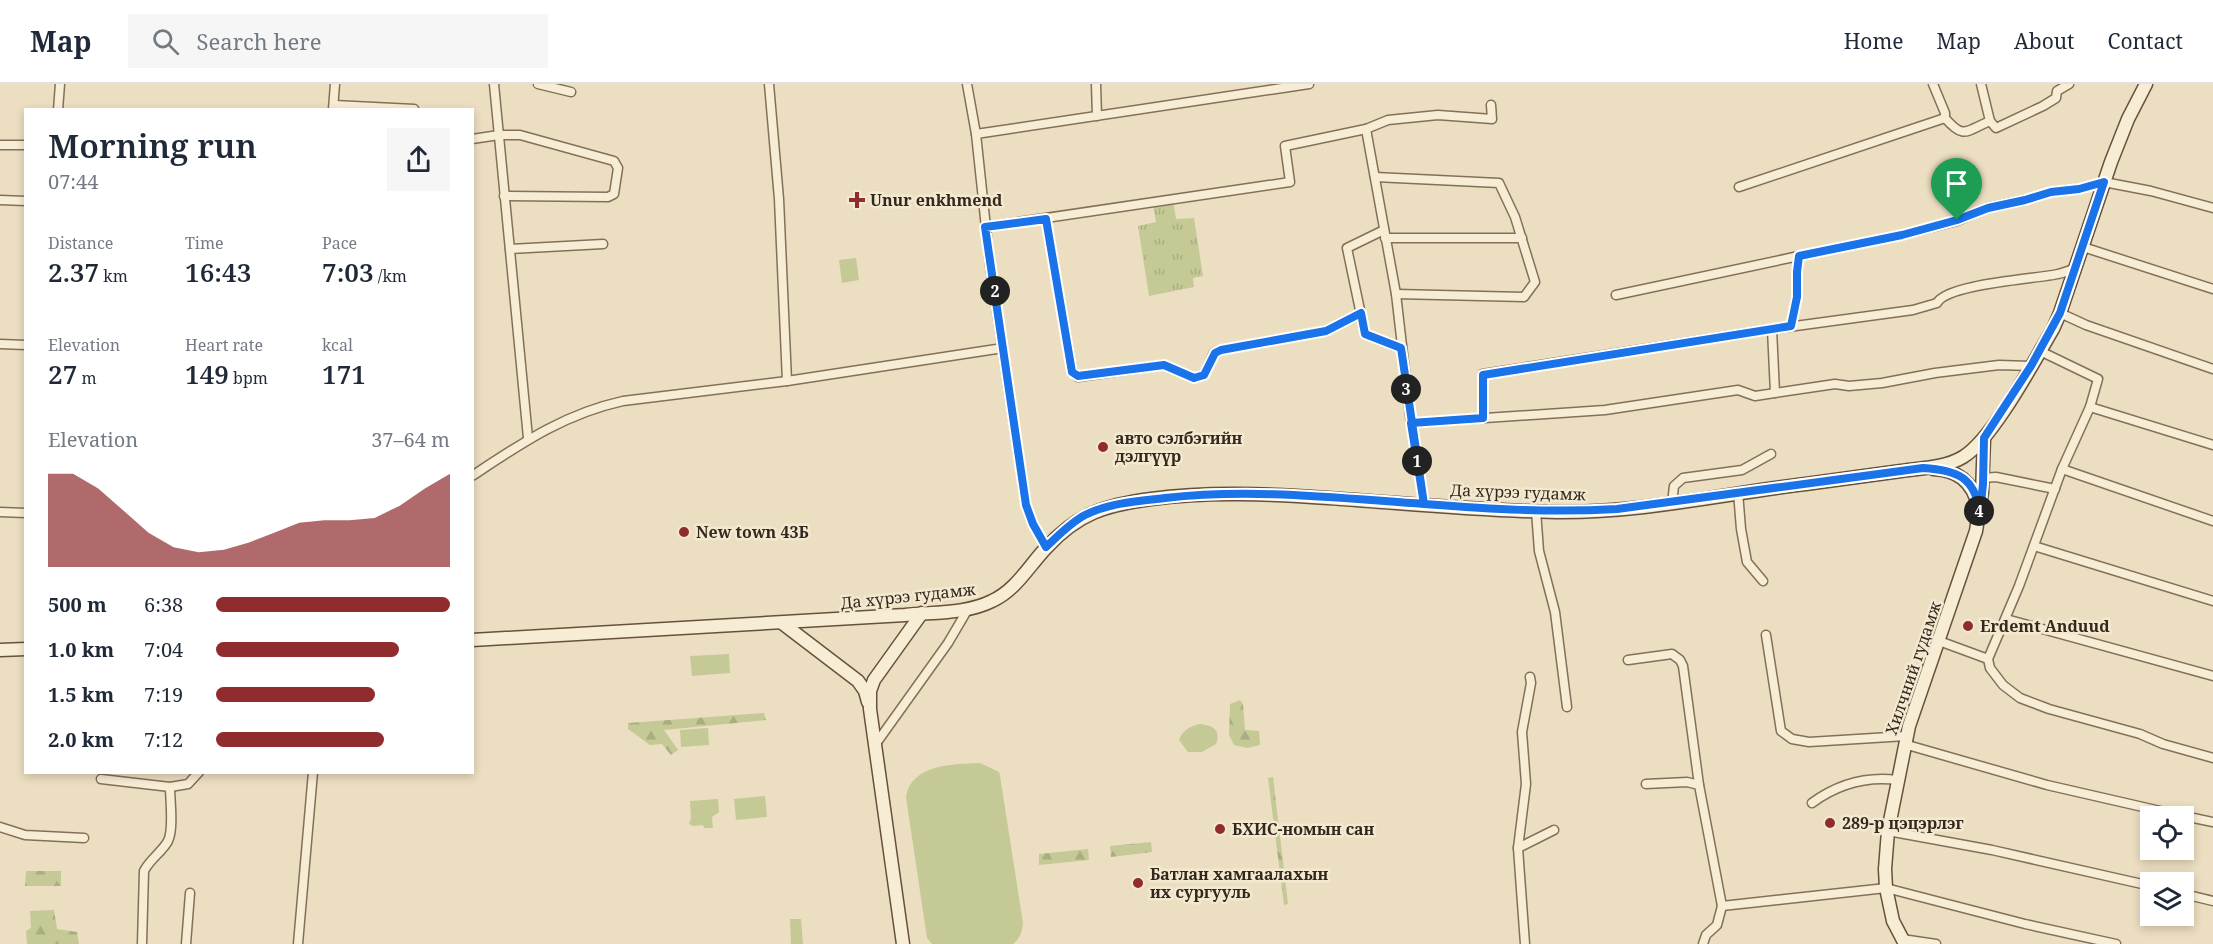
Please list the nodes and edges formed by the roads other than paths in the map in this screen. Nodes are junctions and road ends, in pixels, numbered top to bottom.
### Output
1 (60, 84) edge
2 (335, 84) edge
3 (494, 84) edge
4 (538, 84) edge
5 (769, 84) edge
6 (967, 84) edge
7 (1096, 84) edge
8 (1309, 84) edge
9 (1933, 84) edge
10 (1981, 84) edge
11 (2069, 84) edge
12 (2146, 84) edge
13 (571, 92) dead end
14 (1491, 105) dead end
15 (334, 107) edge
16 (58, 108) edge
17 (374, 108) edge
18 (1097, 116) junction
19 (1945, 118) junction
20 (1990, 120) junction
21 (1366, 129) junction
22 (976, 134) junction
23 (499, 135) junction
24 (474, 139) edge
25 (0, 145) edge
26 (24, 146) edge
27 (1375, 177) junction
28 (2104, 182) junction
29 (1739, 187) dead end
30 (504, 196) junction
31 (0, 200) edge
32 (24, 201) edge
33 (2213, 208) edge
34 (1046, 219) junction
35 (985, 227) junction
36 (1384, 234) junction
37 (1522, 238) junction
38 (603, 244) dead end
39 (2083, 247) junction
40 (510, 249) junction
41 (1799, 256) junction
42 (2076, 268) junction
43 (2213, 289) edge
44 (1396, 294) junction
45 (1616, 295) dead end
46 (1361, 313) junction
47 (2060, 313) junction
48 (1791, 326) junction
49 (1772, 329) junction
50 (0, 344) edge
51 (24, 345) edge
52 (1003, 348) junction
53 (1401, 348) junction
54 (2040, 351) junction
55 (2031, 366) junction
56 (2213, 369) edge
57 (787, 381) junction
58 (1775, 393) junction
59 (2090, 407) junction
60 (1483, 418) junction
61 (1411, 423) junction
62 (528, 438) junction
63 (1984, 438) junction
64 (2213, 445) edge
65 (1772, 454) dead end
66 (1963, 457) junction
67 (1923, 468) junction
68 (2062, 470) junction
69 (474, 475) edge
70 (1959, 475) junction
71 (1983, 477) junction
72 (2055, 489) junction
73 (1738, 492) junction
74 (1672, 503) junction
75 (1424, 504) junction
76 (1536, 511) junction
77 (0, 512) edge
78 (24, 513) edge
79 (1980, 513) junction
80 (2213, 521) edge
81 (2034, 546) junction
82 (1046, 547) junction
83 (1763, 581) dead end
84 (2213, 601) edge
85 (968, 609) junction
86 (922, 613) junction
87 (2006, 619) junction
88 (782, 623) junction
89 (1766, 635) dead end
90 (474, 640) edge
91 (1939, 641) junction
92 (24, 649) edge
93 (0, 650) edge
94 (1988, 659) junction
95 (1628, 660) dead end
96 (2213, 676) edge
97 (1530, 678) dead end
98 (1567, 706) dead end
99 (870, 709) junction
100 (1905, 740) junction
101 (875, 745) junction
102 (2213, 758) edge
103 (197, 774) edge
104 (313, 774) edge
105 (101, 779) dead end
106 (1897, 780) junction
107 (1646, 784) dead end
108 (1699, 785) junction
109 (170, 787) junction
110 (1812, 803) dead end
111 (2140, 806) edge
112 (2194, 818) edge
113 (2213, 822) edge
114 (0, 827) edge
115 (1554, 830) dead end
116 (1888, 831) junction
117 (84, 838) dead end
118 (1518, 848) junction
119 (2140, 884) edge
120 (1886, 888) junction
121 (190, 893) dead end
122 (2194, 896) edge
123 (2213, 901) edge
124 (1722, 906) junction
125 (1904, 941) edge
126 (142, 944) edge
127 (186, 944) edge
128 (298, 944) edge
129 (903, 944) edge
130 (1526, 944) edge
131 (1703, 944) edge
132 (1936, 944) edge
133 (2116, 944) edge

1 - 16 street
2 - 15 street
3 - 23 street
4 - 13 street
5 - 57 street
6 - 22 street
7 - 18 street
8 - 18 street
9 - 19 street
10 - 20 street
11 - 20 street
12 - 28 main road, Да хүрээ гудамж
14 - 21 street
15 - 17 street
18 - 22 street
19 - 20 street
19 - 29 street
21 - 27 street
21 - 34 street
22 - 35 street
23 - 24 street
23 - 30 street
23 - 30 street
25 - 26 street
27 - 36 street
27 - 37 street
28 - 33 street
28 - 39 main road, Да хүрээ гудамж
28 - 41 street
30 - 40 street
31 - 32 street
34 - 35 street
34 - 46 street
35 - 52 street
36 - 37 street
36 - 44 street
36 - 46 street
37 - 44 street
38 - 40 street
39 - 42 main road, Да хүрээ гудамж
39 - 43 street
40 - 62 street
41 - 45 street
41 - 48 street
42 - 47 main road, Да хүрээ гудамж
42 - 48 street
44 - 53 street
46 - 53 street
47 - 54 main road, Да хүрээ гудамж
47 - 56 street
48 - 49 street
49 - 58 street
49 - 60 street
50 - 51 street
52 - 57 street
52 - 82 street
53 - 61 street
54 - 55 main road, Да хүрээ гудамж
54 - 59 street
55 - 58 street
55 - 63 main road, Да хүрээ гудамж
57 - 62 street
58 - 60 street
59 - 64 street
59 - 68 street
60 - 61 street
61 - 75 street
62 - 69 street
63 - 66 main road, Да хүрээ гудамж
63 - 71 main road, Хилчний гудамж
65 - 74 street
66 - 67 main road, Да хүрээ гудамж
66 - 70 main road
67 - 70 main road
67 - 73 main road, Да хүрээ гудамж
68 - 72 street
68 - 80 street
70 - 79 main road
71 - 72 street
71 - 79 main road, Хилчний гудамж
72 - 81 street
73 - 74 main road, Да хүрээ гудамж
73 - 83 street
74 - 76 main road, Да хүрээ гудамж
75 - 76 main road, Да хүрээ гудамж
75 - 82 main road, Да хүрээ гудамж
76 - 98 street
77 - 78 street
79 - 91 main road, Хилчний гудамж
81 - 84 street
81 - 87 street
82 - 85 main road, Да хүрээ гудамж
85 - 86 main road, Да хүрээ гудамж
85 - 101 street
86 - 88 main road, Да хүрээ гудамж
86 - 99 main road
87 - 94 street
87 - 96 street
88 - 90 main road, Да хүрээ гудамж
88 - 99 main road
89 - 100 street
91 - 94 street
91 - 100 main road, Хилчний гудамж
92 - 93 main road
94 - 102 street
95 - 108 street
97 - 118 street
99 - 101 main road
100 - 106 main road, Хилчний гудамж
100 - 111 street
101 - 129 main road
103 - 109 street
104 - 128 street
105 - 109 street
106 - 110 street
106 - 116 main road, Хилчний гудамж
107 - 108 street
108 - 124 street
109 - 126 street
112 - 113 street
114 - 117 street
115 - 118 street
116 - 119 street
116 - 120 main road, Хилчний гудамж
118 - 130 street
120 - 124 street
120 - 125 main road, Хилчний гудамж
120 - 133 street
121 - 127 street
122 - 123 street
124 - 131 street
125 - 132 street

